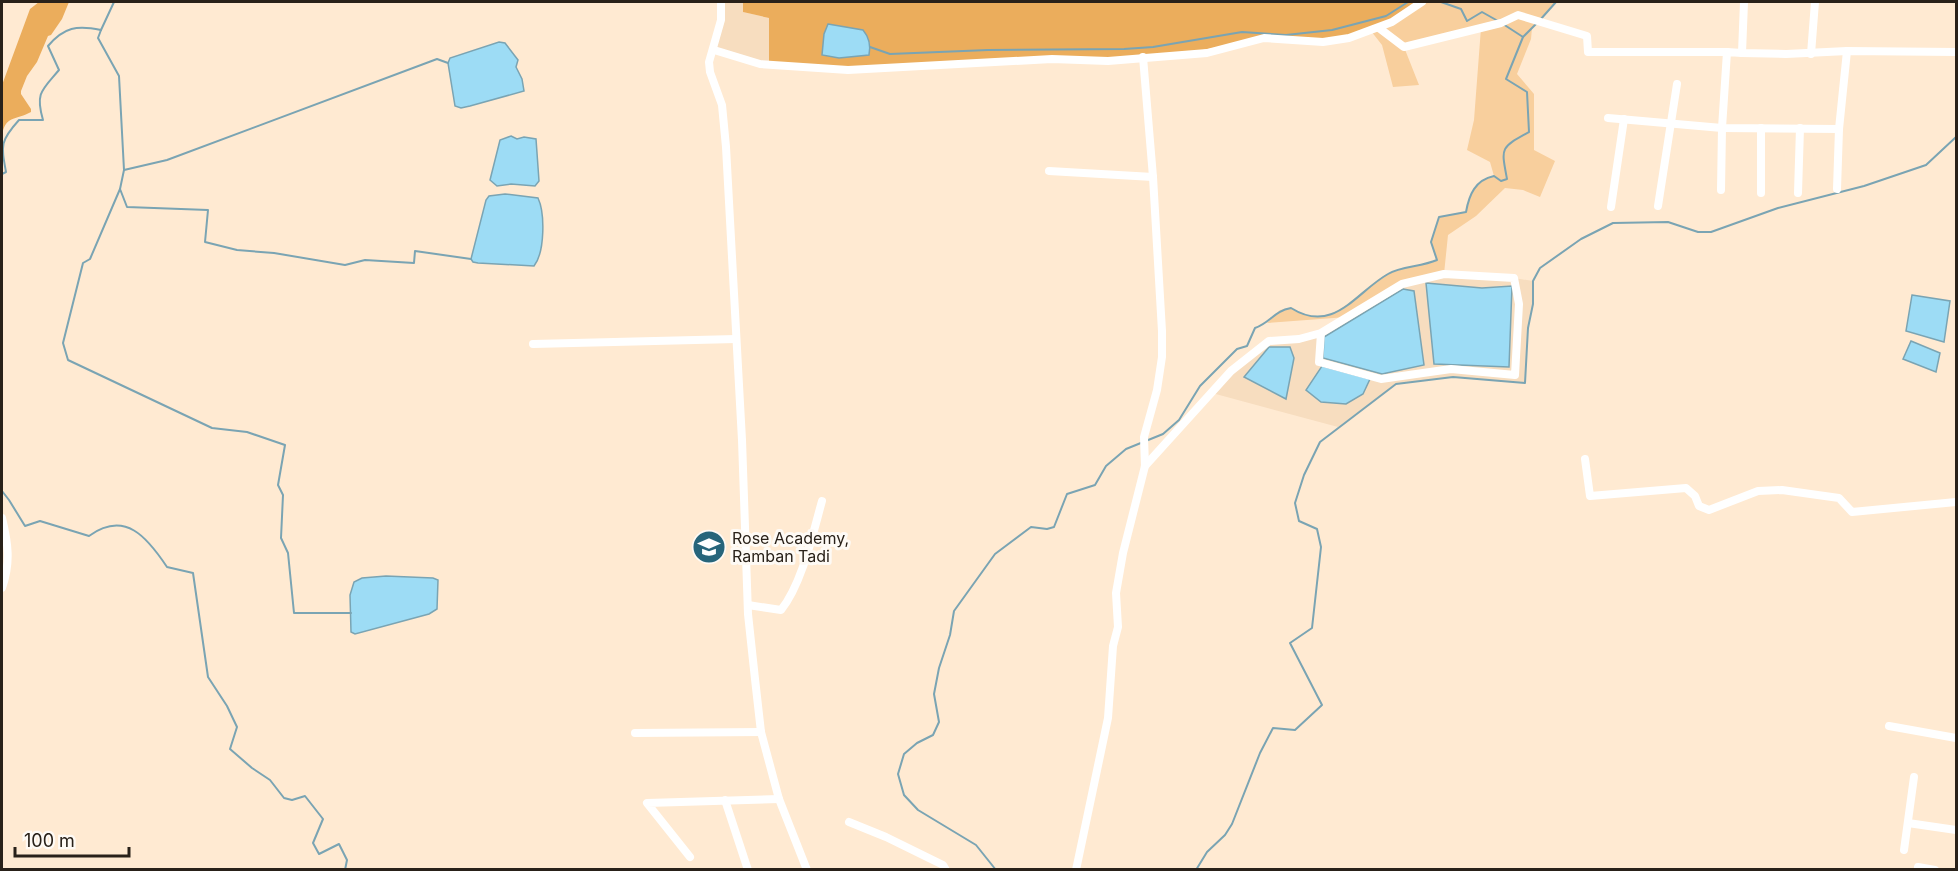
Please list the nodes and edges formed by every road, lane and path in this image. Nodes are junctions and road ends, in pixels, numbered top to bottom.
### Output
1 (721, 2) edge
2 (1422, 2) edge
3 (1744, 2) edge
4 (1815, 2) edge
5 (1378, 28) junction
6 (714, 50) junction
7 (1847, 51) junction
8 (1727, 52) junction
9 (1956, 52) edge
10 (1742, 53) junction
11 (1811, 54) junction
12 (1143, 57) junction
13 (1677, 84) dead end
14 (1608, 118) dead end
15 (1624, 119) junction
16 (1671, 123) junction
17 (1722, 128) junction
18 (1761, 128) junction
19 (1800, 128) junction
20 (1839, 129) junction
21 (1049, 171) dead end
22 (1153, 177) junction
23 (1837, 189) dead end
24 (1721, 190) dead end
25 (1798, 192) dead end
26 (1761, 193) dead end
27 (1658, 206) dead end
28 (1611, 207) dead end
29 (1321, 333) junction
30 (736, 339) junction
31 (532, 344) dead end
32 (1585, 459) dead end
33 (1145, 466) junction
34 (822, 501) dead end
35 (1956, 502) edge
36 (2, 518) edge
37 (2, 588) edge
38 (748, 604) junction
39 (1889, 726) dead end
40 (761, 732) junction
41 (635, 733) dead end
42 (1956, 738) edge
43 (1914, 777) dead end
44 (778, 798) junction
45 (725, 800) junction
46 (849, 822) dead end
47 (1908, 823) junction
48 (1956, 830) edge
49 (1904, 850) dead end
50 (690, 857) dead end
51 (1918, 867) dead end
52 (748, 870) edge
53 (807, 870) edge
54 (946, 870) edge
55 (1076, 870) edge
56 (1935, 870) edge

1 - 6 street
2 - 5 street
3 - 10 street
4 - 11 street
5 - 8 street
5 - 12 street
6 - 12 street
6 - 30 street
7 - 9 street
7 - 11 street
7 - 20 street
8 - 10 street
8 - 17 street
10 - 11 street
12 - 22 street
13 - 16 street
14 - 15 street
15 - 16 street
15 - 28 street
16 - 17 street
16 - 27 street
17 - 18 street
17 - 24 street
18 - 19 street
18 - 26 street
19 - 20 street
19 - 25 street
20 - 23 street
21 - 22 street
22 - 33 street
29 - 29 street
29 - 33 street
30 - 31 street
30 - 38 street
32 - 35 street
33 - 55 street
34 - 38 street
36 - 37 street
38 - 40 street
39 - 42 street
40 - 41 street
40 - 44 street
43 - 47 street
44 - 45 street
44 - 53 street
45 - 50 street
45 - 52 street
46 - 54 street
47 - 48 street
47 - 49 street
51 - 56 street

